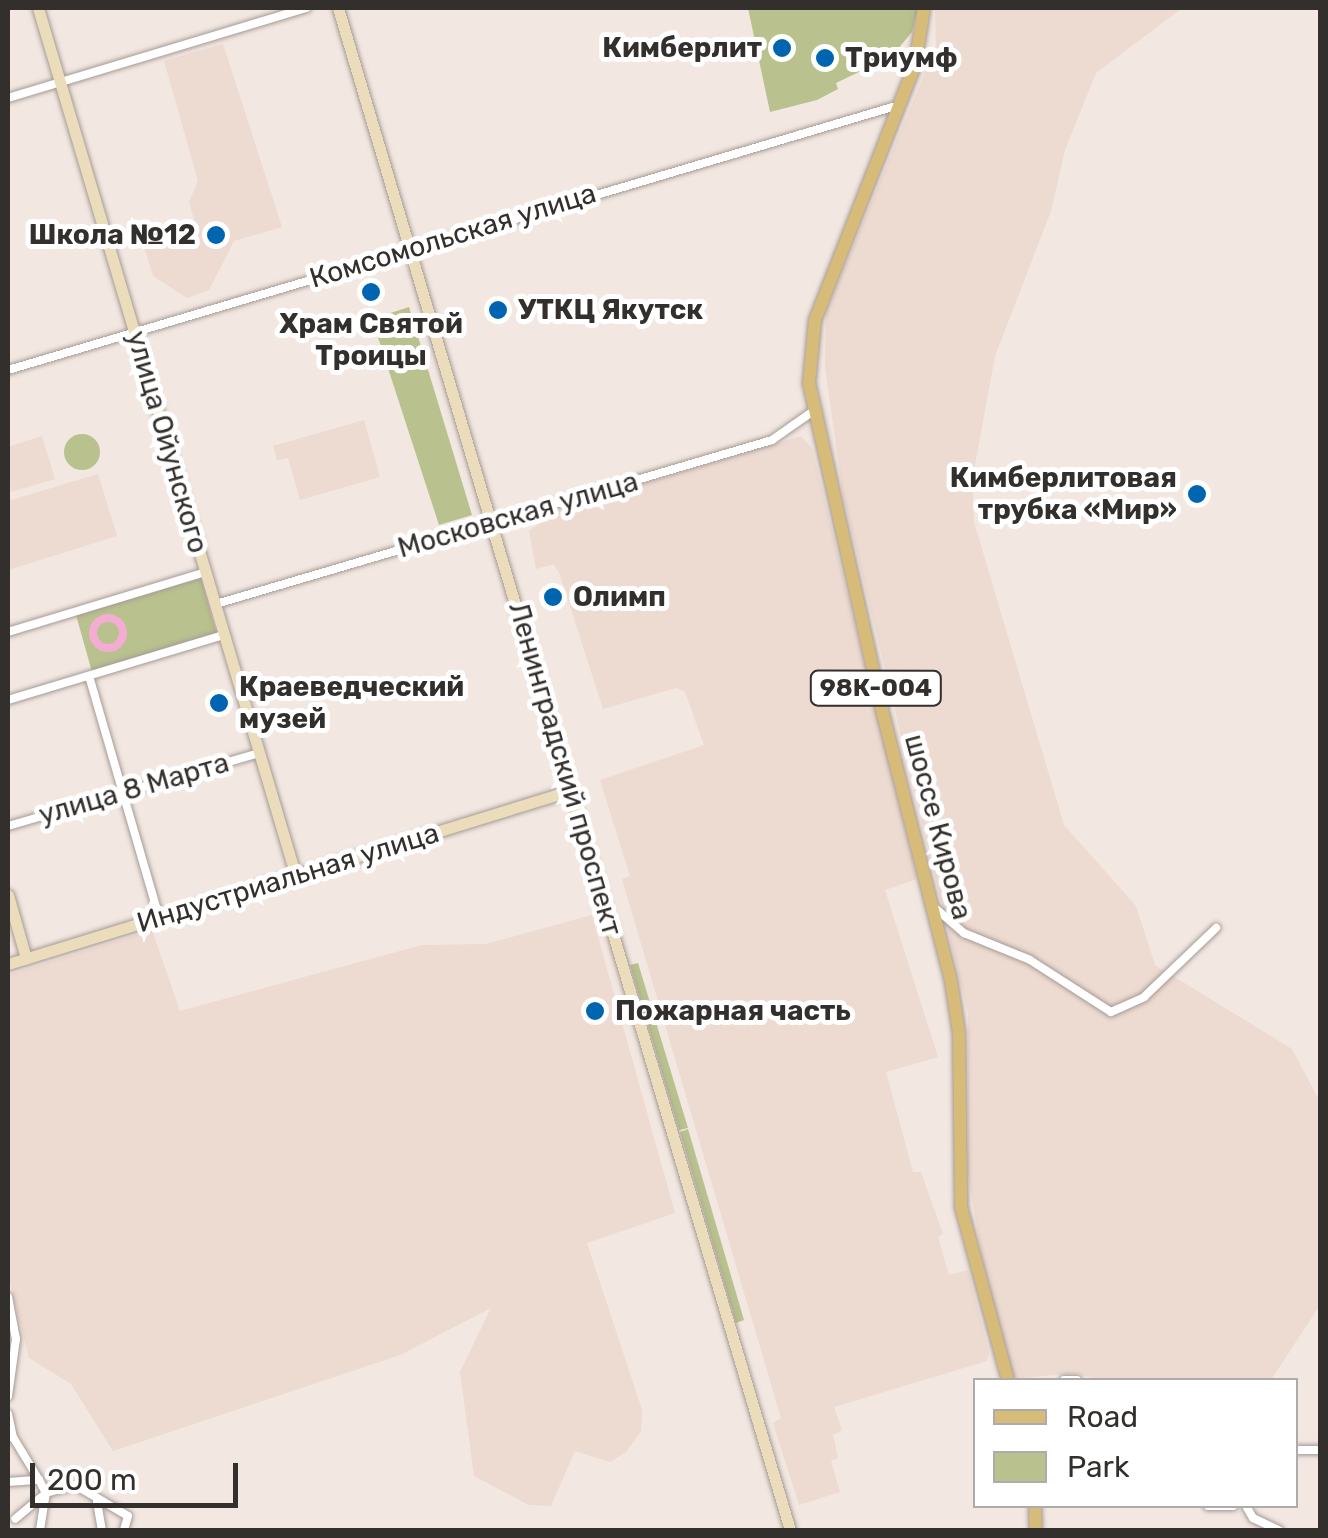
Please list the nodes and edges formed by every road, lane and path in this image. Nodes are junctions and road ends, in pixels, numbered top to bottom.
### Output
1 (38, 8) edge
2 (307, 8) edge
3 (338, 8) edge
4 (924, 8) edge
5 (59, 81) junction
6 (8, 98) edge
7 (899, 105) junction
8 (412, 248) junction
9 (134, 332) junction
10 (8, 370) edge
11 (812, 412) junction
12 (495, 522) junction
13 (205, 572) junction
14 (216, 604) junction
15 (8, 632) edge
16 (223, 636) junction
17 (89, 676) junction
18 (8, 700) edge
19 (260, 753) junction
20 (569, 791) junction
21 (123, 792) junction
22 (8, 826) edge
23 (296, 877) junction
24 (8, 896) edge
25 (932, 906) junction
26 (159, 917) junction
27 (1216, 928) dead end
28 (26, 958) junction
29 (8, 964) edge
30 (8, 1297) edge
31 (1007, 1378) edge
32 (8, 1396) edge
33 (8, 1414) edge
34 (40, 1480) junction
35 (8, 1482) edge
36 (46, 1493) junction
37 (97, 1502) junction
38 (1247, 1508) edge
39 (15, 1519) dead end
40 (40, 1530) edge
41 (102, 1530) edge
42 (124, 1530) edge
43 (790, 1530) edge
44 (1280, 1530) edge

1 - 5 main road, улица Ойунского
2 - 5 street
3 - 8 main road, Ленинградский проспект
4 - 7 main road, шоссе Кирова / 98К-004
5 - 6 street
5 - 9 main road, улица Ойунского
7 - 8 street, Комсомольская улица
7 - 11 main road, шоссе Кирова / 98К-004
8 - 9 street, Комсомольская улица
8 - 12 main road, Ленинградский проспект
9 - 10 street, Комсомольская улица
9 - 13 main road, улица Ойунского
11 - 12 street, Московская улица
11 - 25 main road, шоссе Кирова / 98К-004
12 - 14 street, Московская улица
12 - 20 main road, Ленинградский проспект
13 - 14 main road, улица Ойунского
13 - 15 street
14 - 16 main road, улица Ойунского
16 - 17 street
16 - 19 main road, улица Ойунского
17 - 18 street
17 - 21 street
19 - 21 street, улица 8 Марта
19 - 23 main road, улица Ойунского
20 - 23 main road, Индустриальная улица
20 - 43 main road, Ленинградский проспект
21 - 22 street, улица 8 Марта
21 - 26 street
23 - 26 main road, Индустриальная улица
24 - 28 main road
25 - 27 street
25 - 31 main road, шоссе Кирова / 98К-004
26 - 28 main road, Индустриальная улица
28 - 29 main road, Индустриальная улица
30 - 32 street
33 - 34 street
34 - 35 street
34 - 36 street
36 - 37 street
36 - 39 street
36 - 40 street
37 - 41 street
37 - 42 street
38 - 44 street

